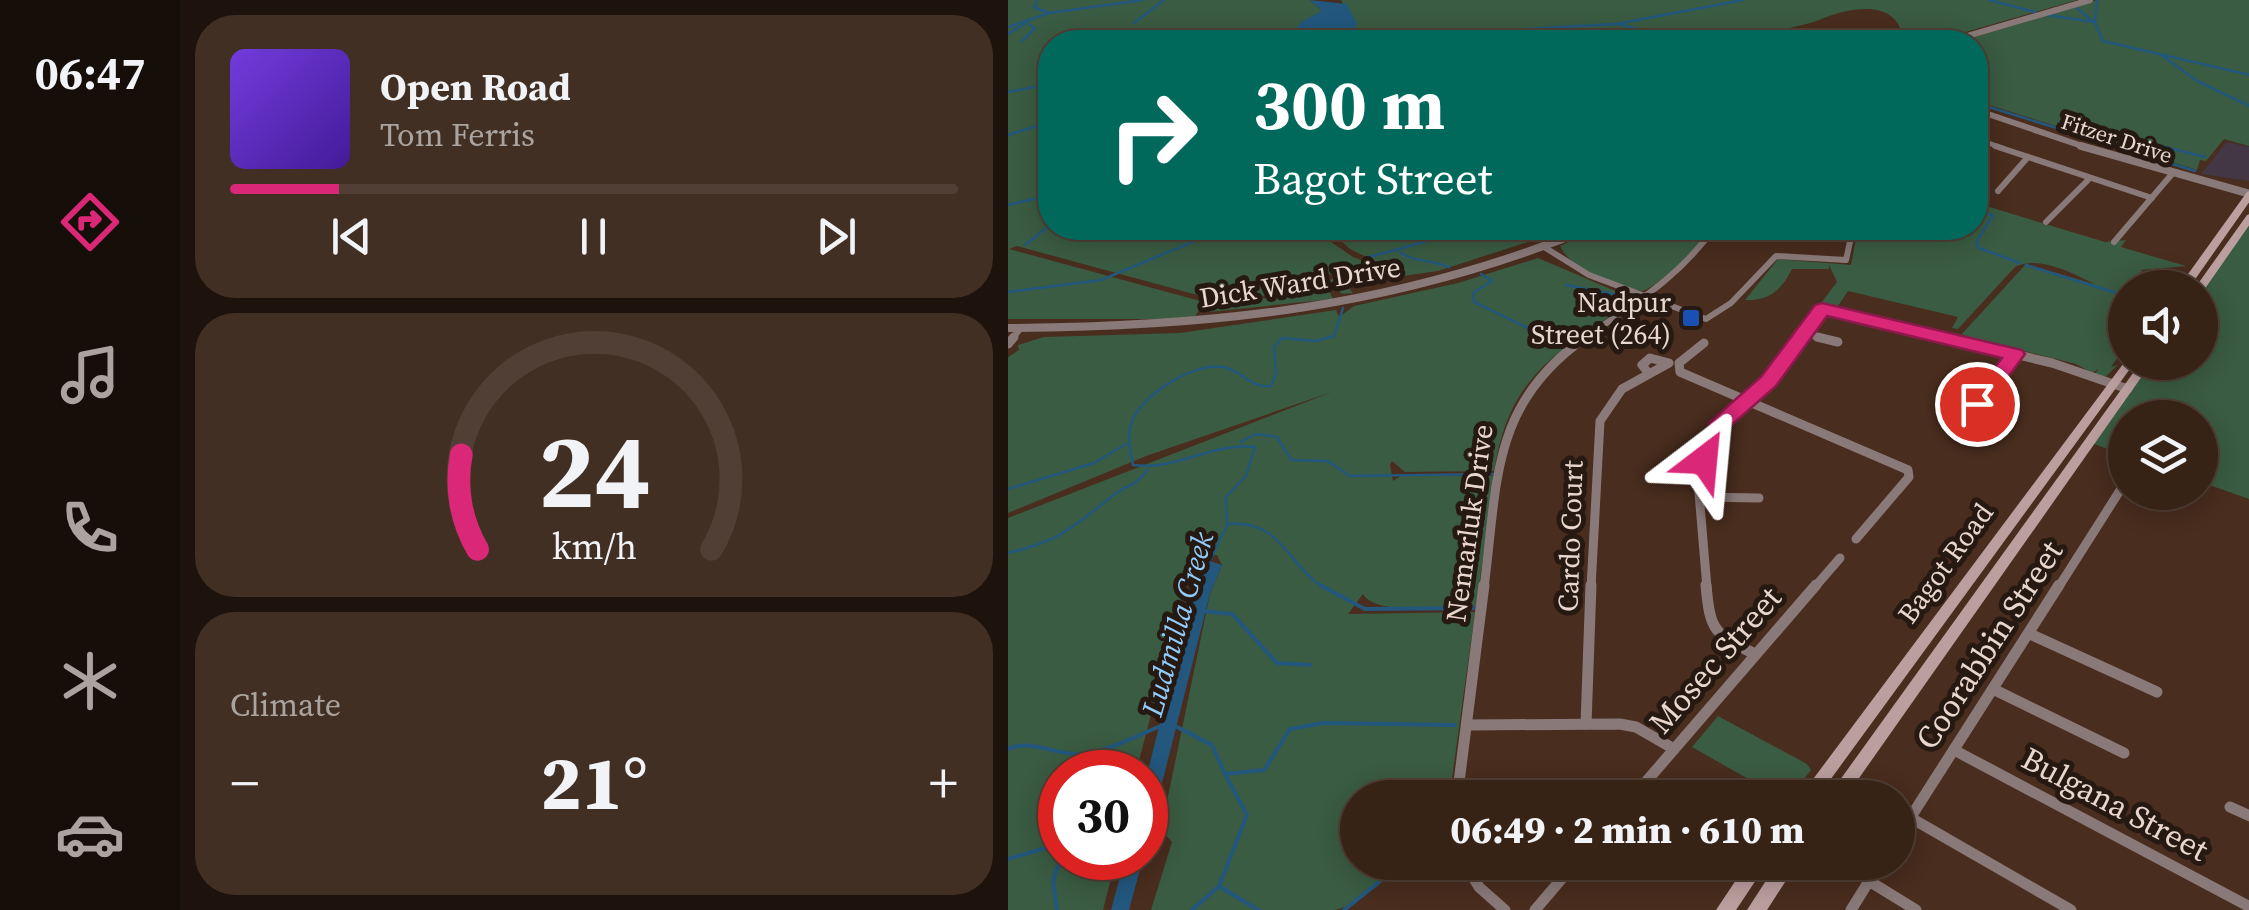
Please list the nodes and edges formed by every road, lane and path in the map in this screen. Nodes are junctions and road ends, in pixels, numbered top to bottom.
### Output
1 (2090, 0) edge
2 (1988, 30) edge
3 (1988, 114) edge
4 (1988, 143) edge
5 (2028, 158) junction
6 (2172, 174) junction
7 (2088, 179) junction
8 (1998, 191) dead end
9 (2250, 194) edge
10 (2152, 198) junction
11 (2250, 217) edge
12 (2046, 222) dead end
13 (1560, 240) edge
14 (1706, 240) edge
15 (1850, 240) edge
16 (2114, 242) dead end
17 (1544, 247) junction
18 (1843, 262) joint
19 (2196, 270) edge
20 (2213, 270) edge
21 (1642, 297) junction
22 (1008, 328) edge
23 (1022, 328) junction
24 (1803, 333) junction
25 (1838, 342) dead end
26 (1704, 343) dead end
27 (1008, 344) edge
28 (2015, 354) junction
29 (1646, 370) dead end
30 (2124, 380) edge
31 (2128, 380) edge
32 (2121, 387) junction
33 (1747, 400) junction
34 (1963, 420) dead end
35 (1704, 460) dead end
36 (1698, 480) dead end
37 (1700, 497) junction
38 (1759, 498) dead end
39 (2108, 510) edge
40 (1856, 539) dead end
41 (1840, 558) dead end
42 (2030, 634) junction
43 (1755, 654) junction
44 (1993, 689) junction
45 (2157, 692) dead end
46 (1586, 724) junction
47 (1467, 725) junction
48 (1674, 749) junction
49 (1954, 750) junction
50 (2124, 752) dead end
51 (1459, 780) edge
52 (1647, 780) edge
53 (1820, 780) edge
54 (1848, 780) edge
55 (2230, 807) dead end
56 (1915, 812) edge
57 (2250, 816) edge
58 (1915, 820) edge
59 (1475, 880) edge
60 (1561, 880) edge
61 (1746, 880) edge
62 (1777, 880) edge
63 (1869, 881) joint
64 (2250, 907) edge
65 (1504, 910) edge
66 (1535, 910) edge
67 (1724, 910) edge
68 (1756, 910) edge
69 (1851, 910) edge
70 (1916, 910) edge
71 (2071, 910) edge

1 - 2 street
3 - 6 street, Fitzer Drive
4 - 5 street
5 - 7 street
5 - 8 street
6 - 9 street, Fitzer Drive
6 - 10 street
7 - 10 street
7 - 12 street
9 - 19 main road
10 - 16 street
11 - 20 main road
13 - 17 street, Dick Ward Drive
14 - 21 street, Nemarluk Drive
15 - 18 street
17 - 21 street
17 - 23 street, Dick Ward Drive
18 - 21 street
21 - 47 street, Nemarluk Drive
22 - 23 street, Dick Ward Drive
23 - 27 street
24 - 25 street
24 - 28 street
24 - 33 street
26 - 33 street
28 - 32 street
28 - 34 street
29 - 46 street, Cardo Court
30 - 32 main road, Bagot Road
31 - 32 main road, Bagot Road
32 - 53 main road, Bagot Road
32 - 54 main road, Bagot Road
33 - 35 street
33 - 40 street
36 - 37 street
37 - 38 street
37 - 43 street
39 - 42 street, Coorabbin Street
41 - 43 street, Mosec Street
42 - 44 street, Coorabbin Street
42 - 45 street
43 - 48 street, Mosec Street
44 - 49 street, Coorabbin Street
44 - 50 street
46 - 47 street
46 - 48 street
47 - 51 street, Nemarluk Drive
48 - 52 street, Mosec Street
49 - 56 street, Coorabbin Street
49 - 64 street, Bulgana Street
55 - 57 street
58 - 71 street
59 - 65 street
60 - 66 street
61 - 67 main road
62 - 68 main road
63 - 69 street
63 - 70 street

